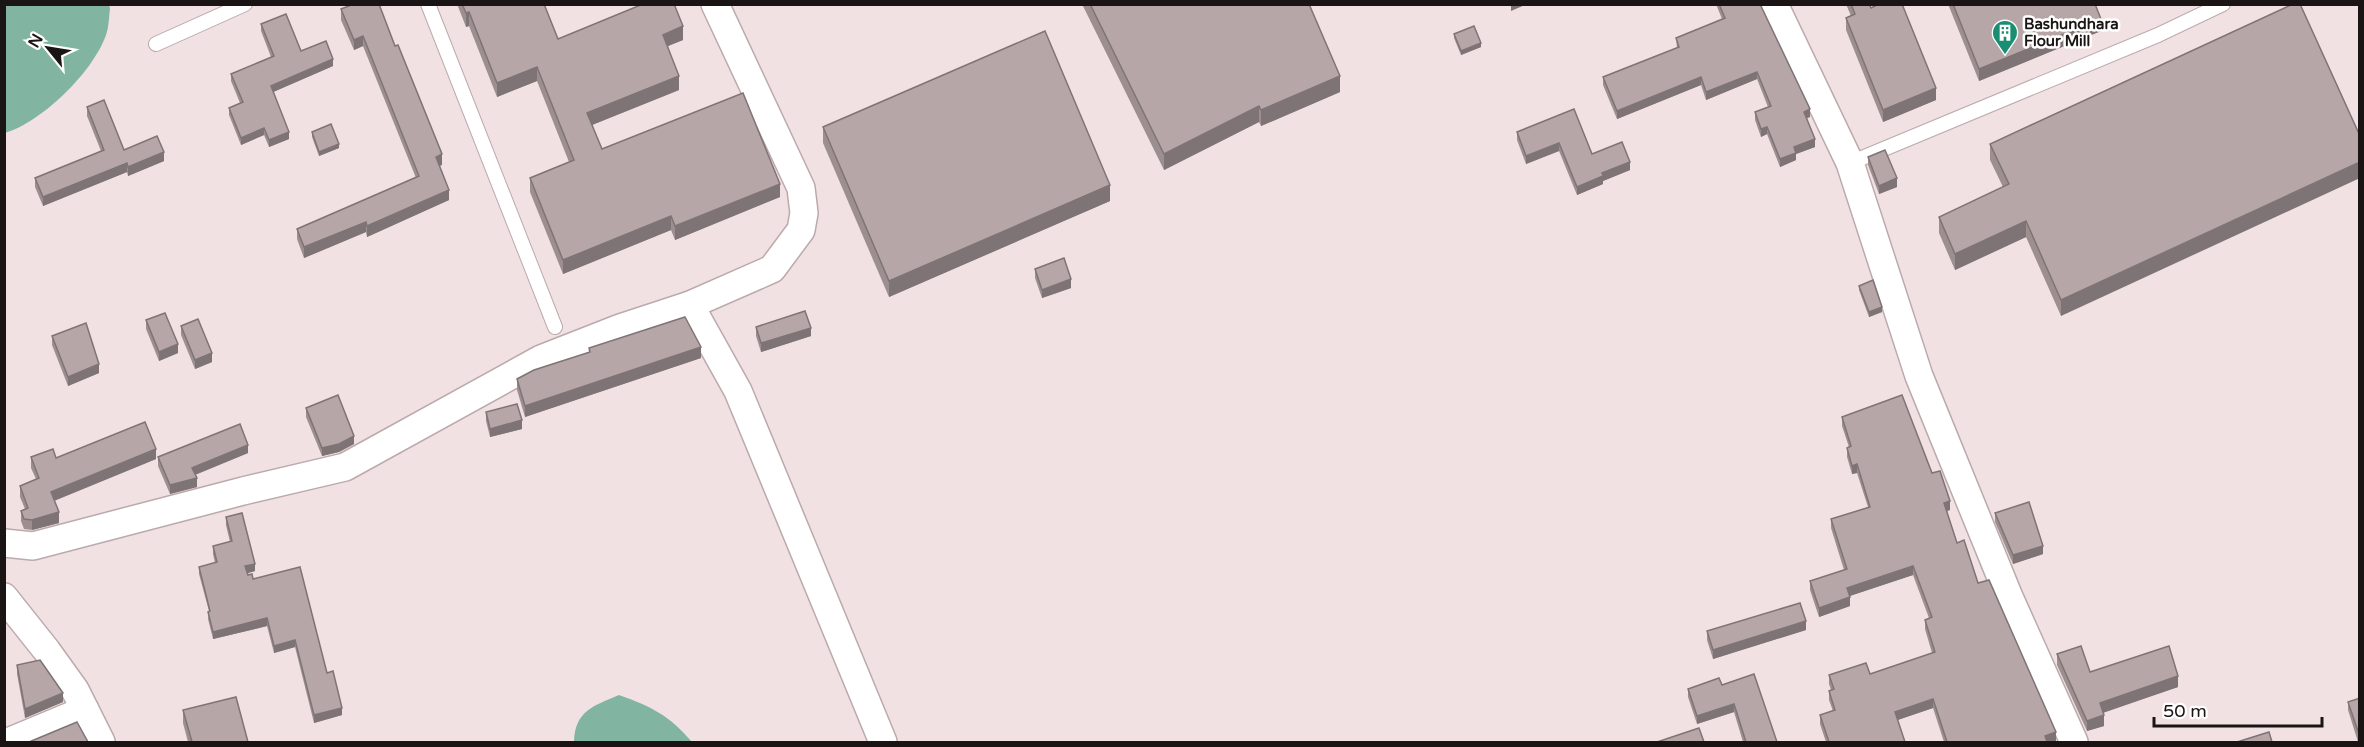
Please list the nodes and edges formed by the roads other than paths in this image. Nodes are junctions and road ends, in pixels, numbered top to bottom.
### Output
1 (245, 4) edge
2 (428, 4) edge
3 (715, 4) edge
4 (1774, 4) edge
5 (2223, 4) edge
6 (156, 44) dead end
7 (1851, 163) junction
8 (690, 305) junction
9 (555, 327) dead end
10 (4, 543) edge
11 (4, 597) edge
12 (85, 711) junction
13 (8, 742) edge
14 (101, 742) edge
15 (883, 742) edge
16 (2074, 742) edge

1 - 6 lane
2 - 9 lane
3 - 8 street
4 - 7 street
5 - 7 lane
7 - 16 street
8 - 10 street
8 - 15 street
11 - 12 street
12 - 13 street
12 - 14 street

